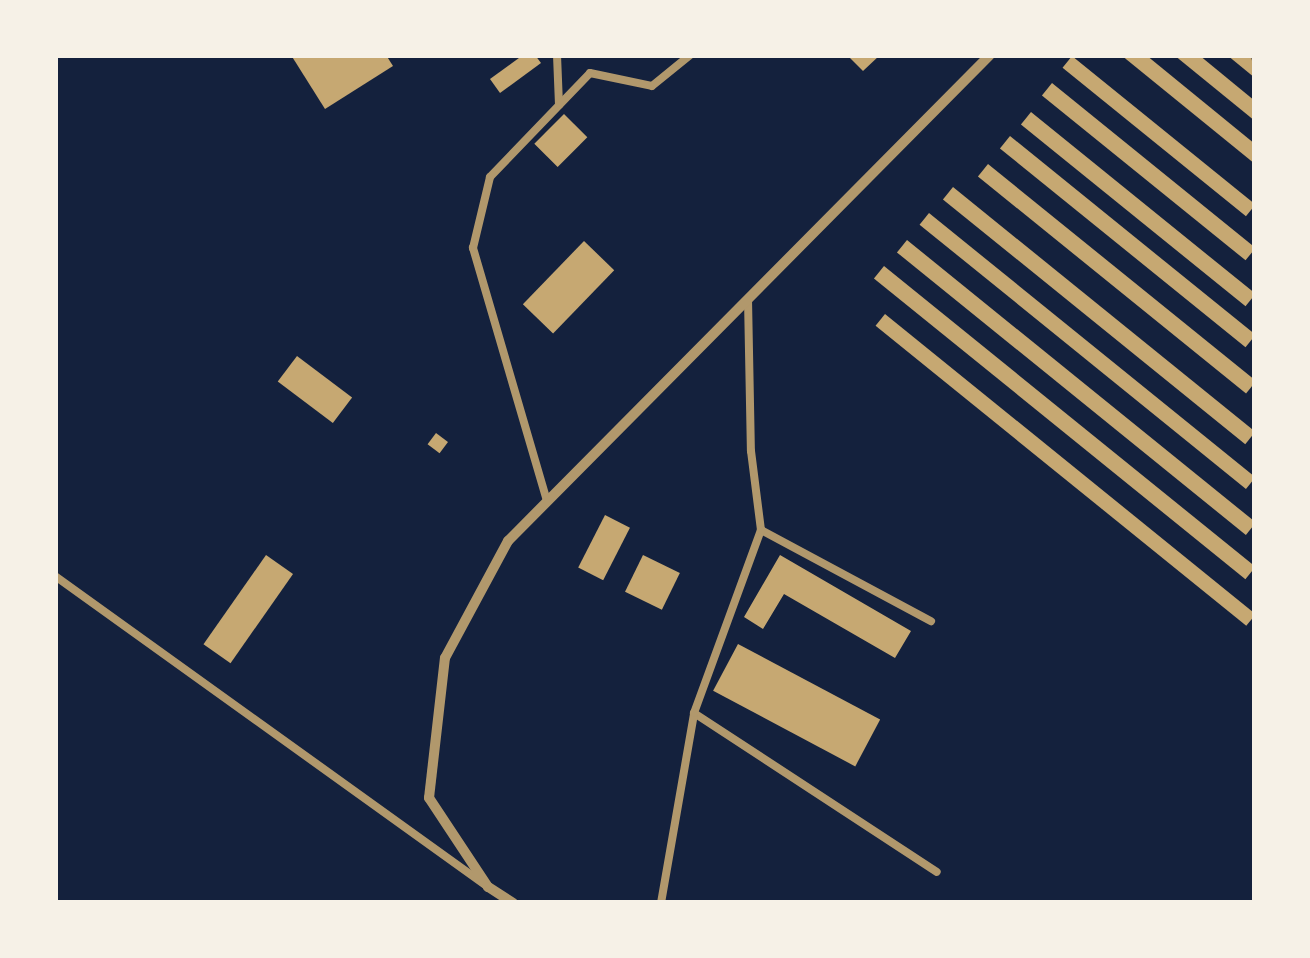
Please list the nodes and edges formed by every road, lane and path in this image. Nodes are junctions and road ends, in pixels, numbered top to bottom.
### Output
1 (557, 55) edge
2 (690, 55) edge
3 (990, 55) edge
4 (558, 105) junction
5 (748, 299) junction
6 (547, 501) junction
7 (761, 530) junction
8 (55, 576) edge
9 (931, 622) dead end
10 (694, 713) junction
11 (937, 872) dead end
12 (488, 886) junction
13 (513, 903) edge
14 (661, 903) edge

1 - 4 lane
2 - 4 lane
3 - 5 street
4 - 6 lane
5 - 6 street
5 - 7 lane
6 - 12 street
7 - 9 lane
7 - 10 lane
8 - 12 lane
10 - 11 lane
10 - 14 lane
12 - 13 street

